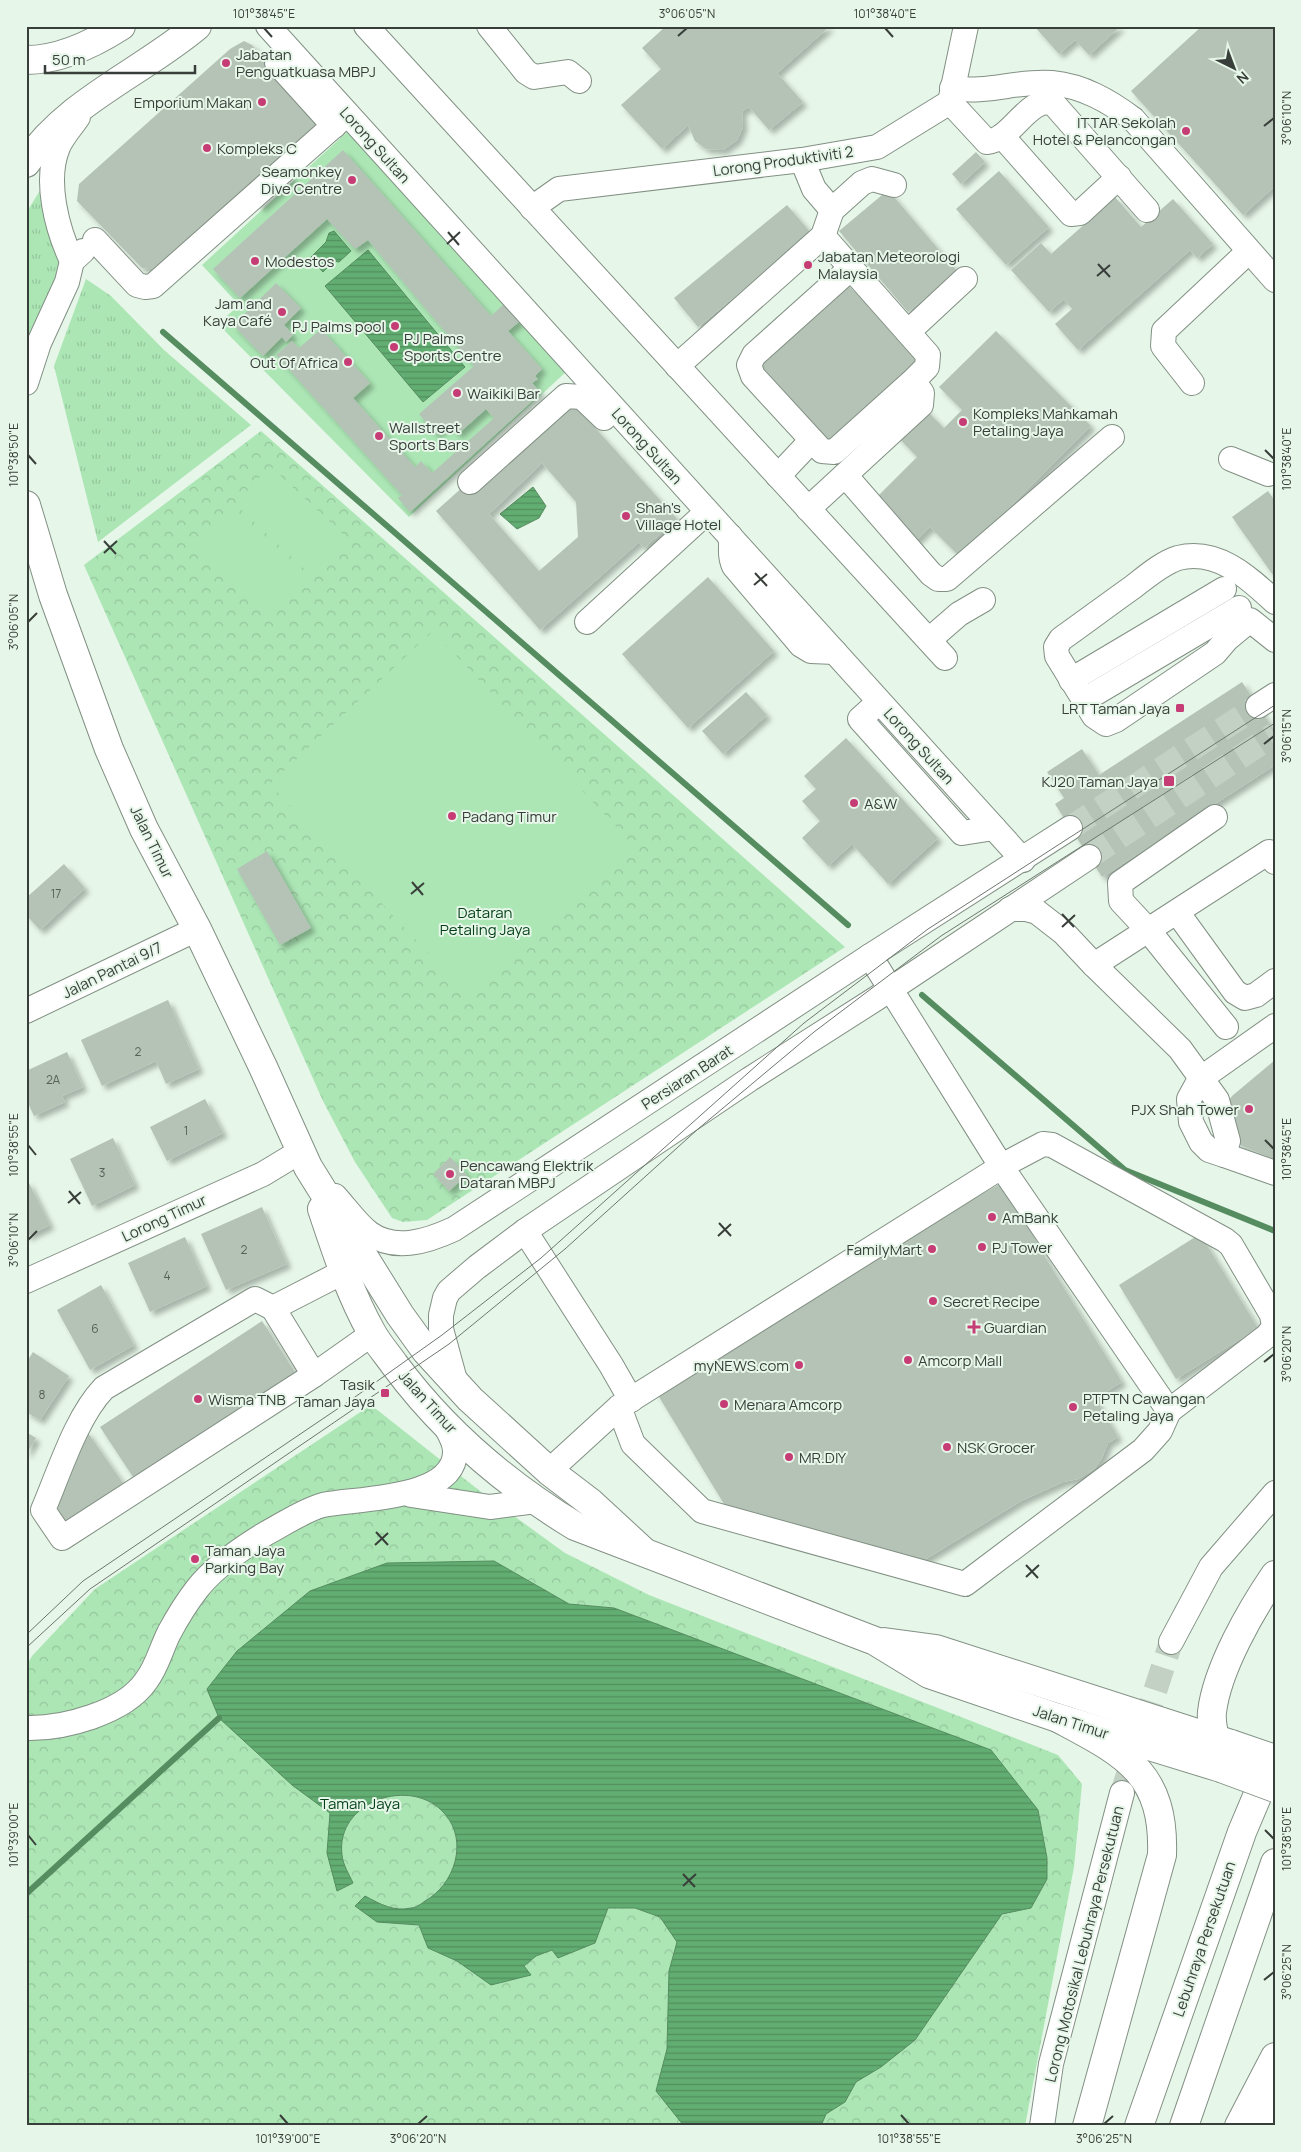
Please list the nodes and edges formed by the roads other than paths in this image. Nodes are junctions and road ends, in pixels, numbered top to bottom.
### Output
1 (121, 26) edge
2 (197, 26) edge
3 (366, 26) edge
4 (490, 26) edge
5 (966, 26) edge
6 (274, 33) edge
7 (26, 60) edge
8 (579, 82) dead end
9 (951, 95) junction
10 (91, 99) junction
11 (341, 120) junction
12 (1002, 136) junction
13 (802, 160) junction
14 (26, 163) edge
15 (1119, 177) junction
16 (894, 185) dead end
17 (532, 208) junction
18 (832, 210) junction
19 (1147, 210) dead end
20 (824, 236) junction
21 (1248, 252) junction
22 (72, 261) junction
23 (851, 268) junction
24 (964, 279) dead end
25 (1275, 280) edge
26 (908, 332) junction
27 (677, 366) junction
28 (913, 381) junction
29 (26, 383) edge
30 (1192, 383) dead end
31 (1112, 437) dead end
32 (812, 441) junction
33 (1230, 459) dead end
34 (660, 469) junction
35 (845, 475) junction
36 (1273, 475) edge
37 (778, 476) junction
38 (470, 482) dead end
39 (26, 505) edge
40 (808, 509) junction
41 (703, 516) junction
42 (1195, 556) junction
43 (1224, 589) junction
44 (983, 600) dead end
45 (1275, 602) edge
46 (1245, 614) junction
47 (587, 622) dead end
48 (929, 640) junction
49 (1275, 640) edge
50 (945, 658) dead end
51 (1071, 680) junction
52 (1084, 700) junction
53 (1215, 817) dead end
54 (1070, 828) tunnel mouth
55 (1089, 857) tunnel mouth
56 (1022, 860) junction
57 (1275, 862) edge
58 (1049, 885) junction
59 (1010, 909) junction
60 (1177, 912) junction
61 (197, 929) junction
62 (1148, 930) junction
63 (1064, 933) junction
64 (870, 956) junction
65 (1094, 965) junction
66 (1275, 981) edge
67 (891, 989) junction
68 (26, 1011) edge
69 (1275, 1026) edge
70 (1226, 1027) dead end
71 (1200, 1079) junction
72 (1224, 1155) junction
73 (304, 1159) junction
74 (1001, 1166) junction
75 (1275, 1173) edge
76 (525, 1231) junction
77 (343, 1272) junction
78 (26, 1282) edge
79 (272, 1308) junction
80 (372, 1334) junction
81 (314, 1375) junction
82 (456, 1384) junction
83 (625, 1403) junction
84 (1168, 1411) junction
85 (443, 1421) junction
86 (549, 1471) junction
87 (1275, 1493) edge
88 (405, 1494) junction
89 (536, 1501) junction
90 (643, 1551) junction
91 (1275, 1575) edge
92 (875, 1641) junction
93 (1171, 1642) tunnel mouth
94 (1058, 1718) junction
95 (26, 1728) edge
96 (1223, 1741) junction
97 (1275, 1755) edge
98 (1275, 1760) edge
99 (1275, 1788) edge
100 (1122, 1793) tunnel mouth
101 (1275, 1863) edge
102 (1275, 2057) edge
103 (1275, 2083) edge
104 (1087, 2123) edge
105 (1042, 2126) edge
106 (1139, 2126) edge
107 (1184, 2126) edge
108 (1239, 2126) edge
109 (1259, 2126) edge

1 - 7 main road
2 - 10 main road
3 - 17 street
4 - 8 street
5 - 9 street
6 - 11 street, Lorong Sultan
9 - 12 street
9 - 13 street, Lorong Produktiviti 2
9 - 21 street
10 - 14 main road
10 - 22 street
11 - 22 street
11 - 34 street, Lorong Sultan
12 - 15 street
12 - 15 street
13 - 17 street, Lorong Produktiviti 2
13 - 18 street
15 - 19 street
16 - 18 street
17 - 27 street
18 - 20 street
20 - 23 street
20 - 27 street
21 - 25 street
21 - 30 street
22 - 29 street
23 - 26 street
23 - 32 street
24 - 26 street
26 - 28 street
27 - 37 street
28 - 32 street
28 - 35 street
31 - 35 street
32 - 37 street
33 - 36 street
34 - 38 street
34 - 41 street, Lorong Sultan
35 - 40 street
37 - 40 street
39 - 61 main road, Jalan Timur
40 - 48 street
41 - 47 street
41 - 56 street, Lorong Sultan
42 - 43 street
42 - 45 street
42 - 51 street
43 - 46 street
43 - 51 street
44 - 48 street
46 - 49 street
46 - 52 street
46 - 52 street
48 - 50 street
51 - 52 street
53 - 62 street
54 - 56 street, Persiaran Barat
55 - 58 street
56 - 64 street, Persiaran Barat
57 - 60 street
58 - 59 street
58 - 63 street
59 - 63 street
59 - 67 street
60 - 62 street
60 - 66 street
61 - 68 street, Jalan Pantai 9/7
61 - 73 main road, Jalan Timur
62 - 65 street
62 - 70 street
63 - 65 street
64 - 67 street
64 - 73 street, Persiaran Barat
65 - 71 street
67 - 74 street
67 - 76 street
69 - 71 street
71 - 72 street
71 - 72 street
72 - 75 street
73 - 77 main road, Jalan Timur
73 - 78 street, Lorong Timur
73 - 82 main road, Jalan Timur
74 - 83 street
74 - 84 street
74 - 84 street
76 - 82 street
76 - 83 street
77 - 79 street
77 - 80 main road, Jalan Timur
79 - 81 street
79 - 81 street
80 - 81 street
80 - 85 main road, Jalan Timur
82 - 86 main road, Jalan Timur
83 - 84 street
83 - 86 street
85 - 88 street
85 - 89 main road, Jalan Timur
86 - 90 main road, Jalan Timur
87 - 93 street
88 - 89 street
88 - 95 street
89 - 90 main road, Jalan Timur
90 - 92 main road, Jalan Timur
91 - 96 main road
92 - 94 main road, Jalan Timur
92 - 96 main road, Jalan Timur
94 - 99 main road, Jalan Timur, bridge
94 - 104 main road
96 - 98 main road, Jalan Timur, bridge
97 - 106 main road, Lebuhraya Persekutuan
100 - 105 street, Lorong Motosikal Lebuhraya Persekutuan
101 - 107 main road
102 - 108 main road
103 - 109 street

